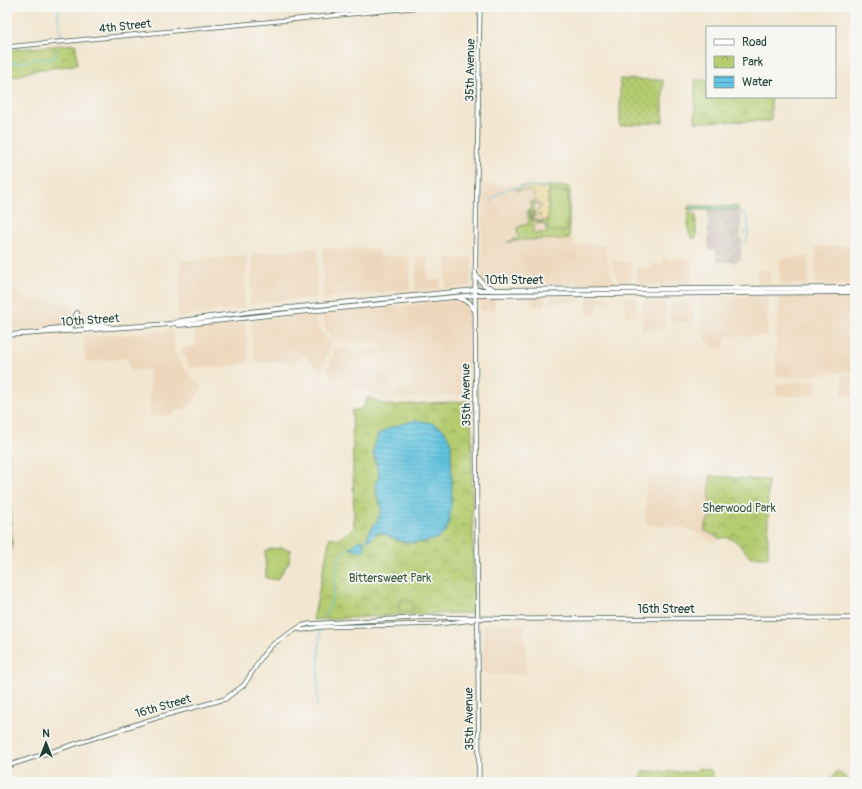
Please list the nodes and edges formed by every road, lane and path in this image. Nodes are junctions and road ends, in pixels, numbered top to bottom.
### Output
1 (422, 7) edge
2 (480, 7) edge
3 (7, 47) edge
4 (476, 274) junction
5 (855, 288) edge
6 (634, 289) junction
7 (658, 289) junction
8 (501, 290) junction
9 (547, 292) junction
10 (855, 292) edge
11 (475, 293) junction
12 (640, 293) junction
13 (616, 294) junction
14 (452, 297) junction
15 (475, 311) junction
16 (175, 323) junction
17 (114, 328) junction
18 (41, 334) junction
19 (7, 335) edge
20 (855, 618) edge
21 (478, 619) junction
22 (298, 629) junction
23 (7, 766) edge
24 (479, 782) edge

1 - 3 main road, 4th Street
2 - 4 main road, 35th Avenue
4 - 8 main road
4 - 11 main road, 35th Avenue
5 - 7 main road
6 - 7 main road
6 - 9 main road
6 - 13 main road
7 - 12 main road
8 - 9 main road, 10th Street
8 - 11 main road, 10th Street
9 - 11 main road, 10th Street
9 - 13 main road, 10th Street
10 - 12 main road, 10th Street
11 - 14 main road, 10th Street
11 - 15 main road, 35th Avenue
11 - 16 main road, 10th Street
12 - 13 main road, 10th Street
14 - 15 main road
14 - 16 main road, 10th Street
15 - 21 main road, 35th Avenue
16 - 17 main road, 10th Street
17 - 18 main road, 10th Street
17 - 18 main road
18 - 19 main road, 10th Street
20 - 21 main road, 16th Street
21 - 22 main road, 16th Street
21 - 22 main road, 16th Street
21 - 24 main road, 35th Avenue
22 - 23 main road, 16th Street

